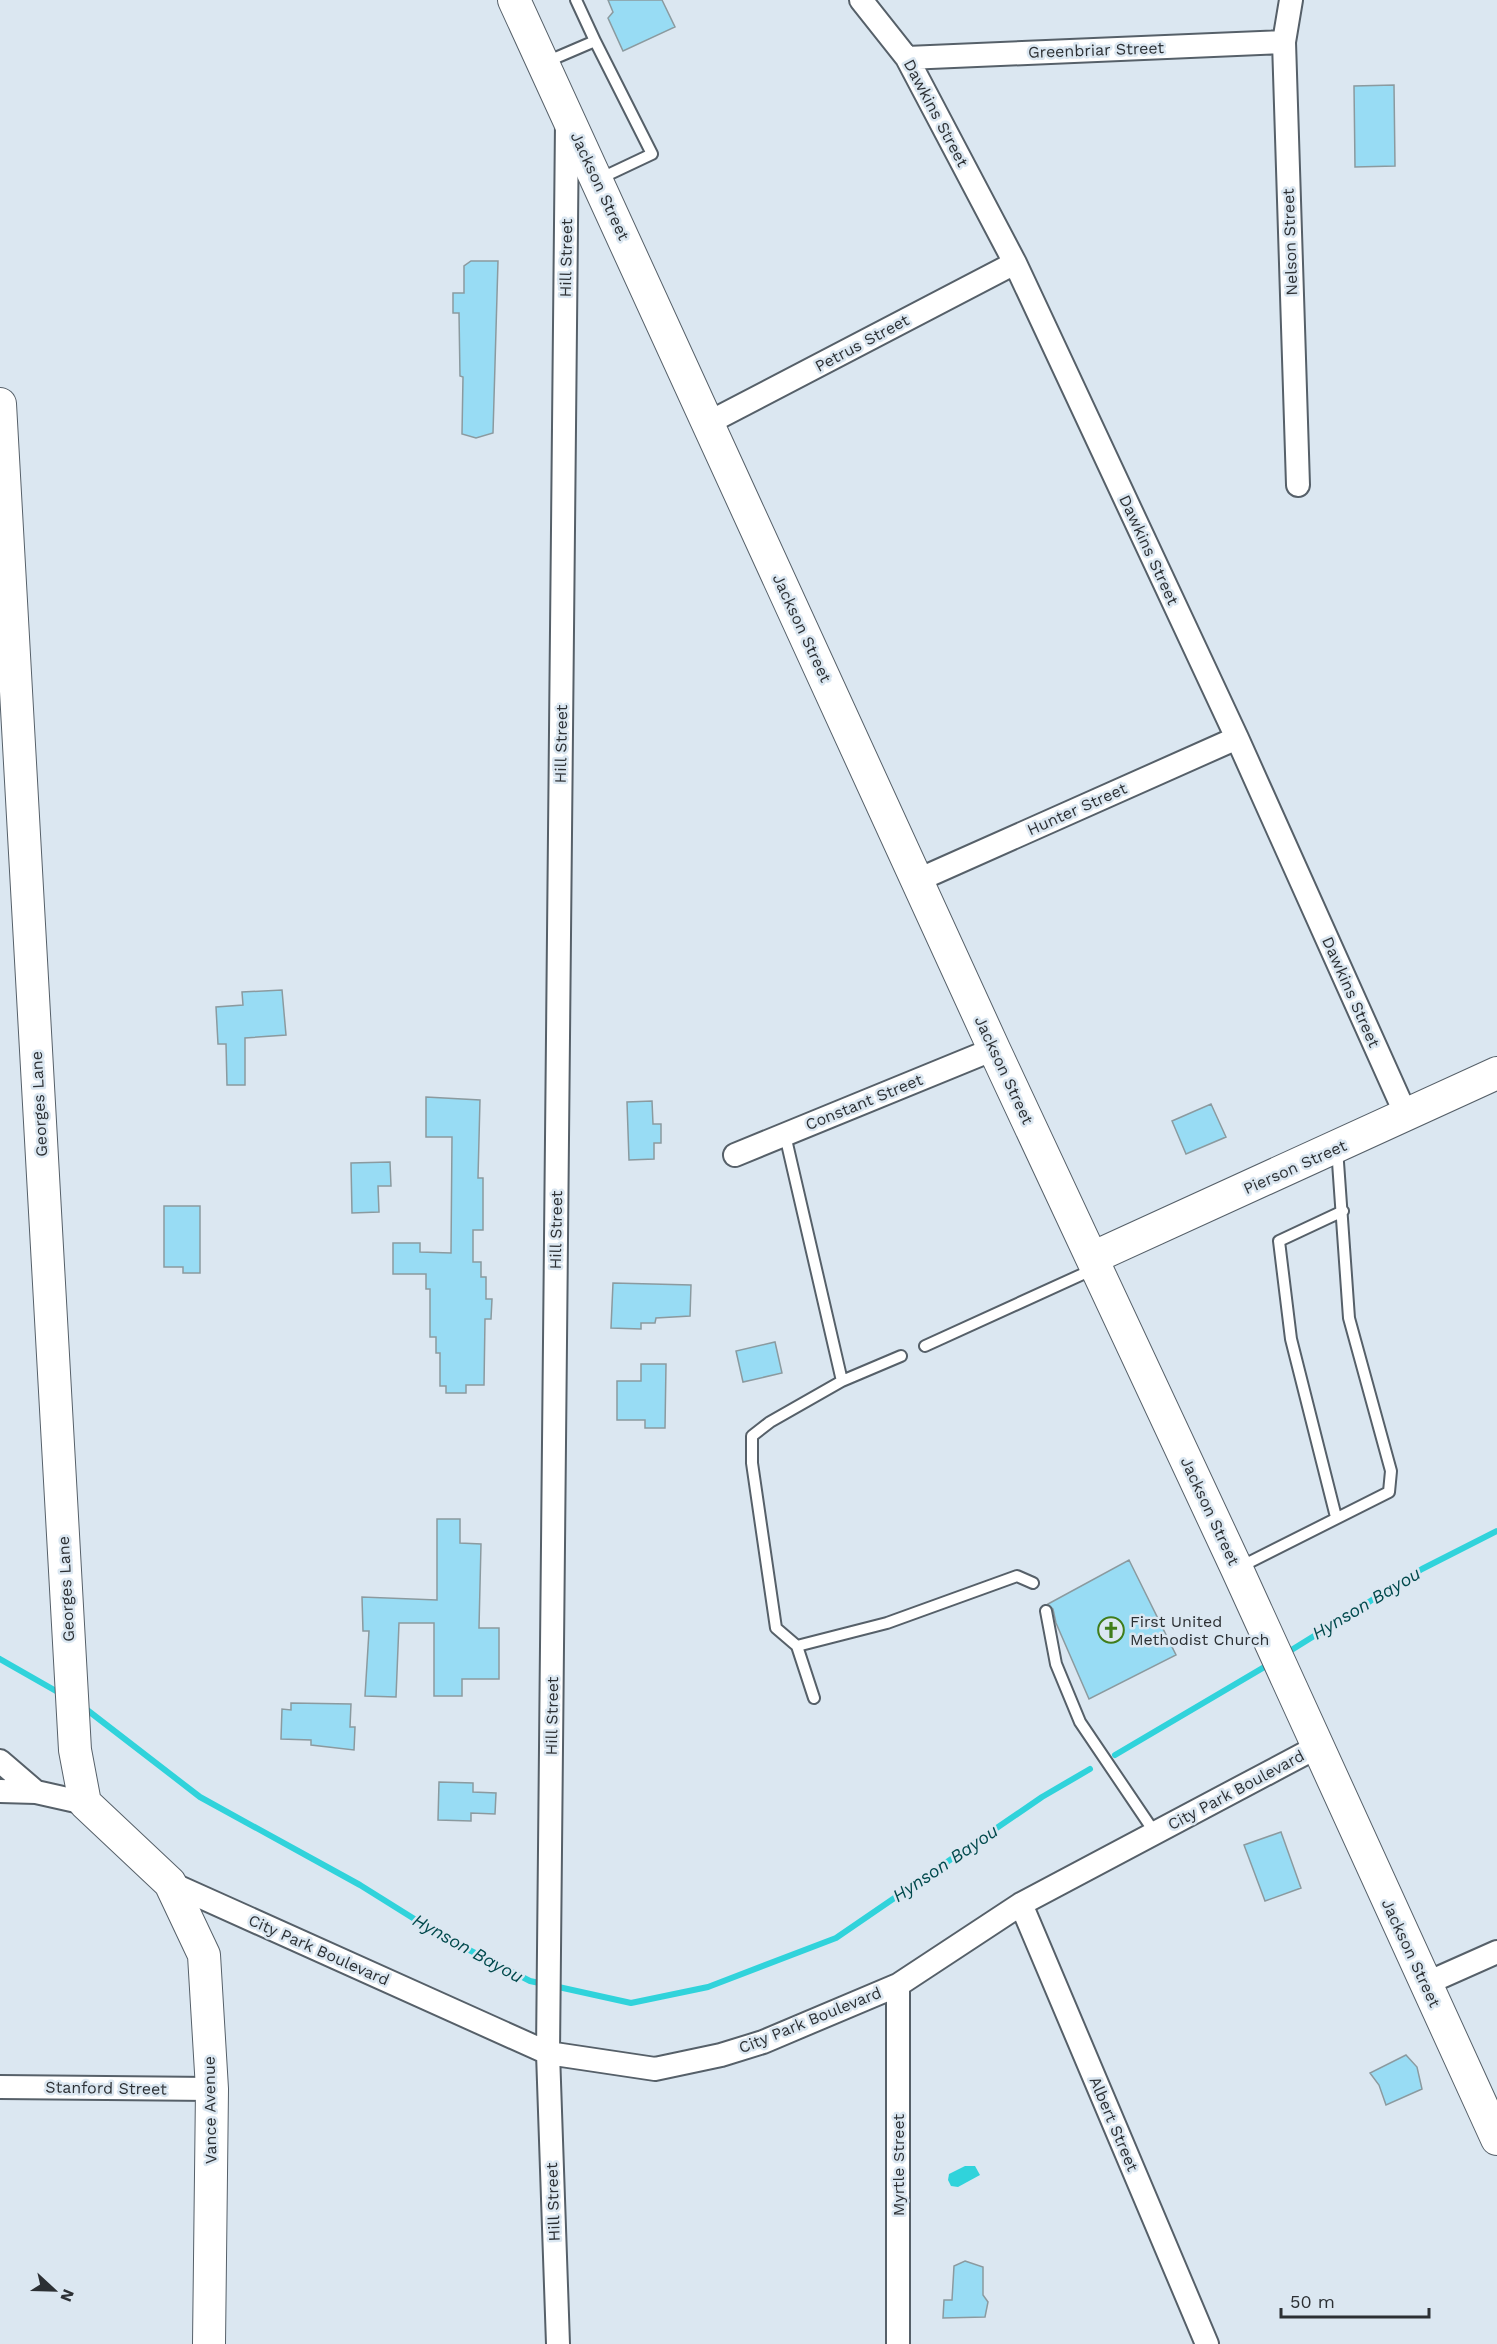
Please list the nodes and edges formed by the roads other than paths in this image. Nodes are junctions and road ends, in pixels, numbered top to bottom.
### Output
1 (514, 0) edge
2 (576, 0) edge
3 (861, 0) edge
4 (1291, 0) edge
5 (595, 41) junction
6 (1284, 42) junction
7 (907, 58) junction
8 (543, 63) junction
9 (567, 116) junction
10 (597, 180) junction
11 (1015, 263) junction
12 (0, 404) edge
13 (708, 423) junction
14 (1298, 485) dead end
15 (1237, 738) junction
16 (918, 880) junction
17 (994, 1049) junction
18 (1497, 1073) edge
19 (1407, 1117) junction
20 (785, 1135) junction
21 (1337, 1148) junction
22 (735, 1155) dead end
23 (1343, 1211) junction
24 (1094, 1263) junction
25 (925, 1346) dead end
26 (901, 1356) dead end
27 (842, 1381) junction
28 (1336, 1517) junction
29 (1237, 1569) junction
30 (1034, 1583) dead end
31 (1046, 1611) dead end
32 (797, 1646) junction
33 (814, 1698) dead end
34 (1317, 1747) junction
35 (0, 1761) edge
36 (0, 1791) edge
37 (36, 1792) junction
38 (86, 1803) junction
39 (1155, 1833) junction
40 (170, 1883) junction
41 (1021, 1904) junction
42 (1497, 1952) edge
43 (1425, 1984) junction
44 (898, 1985) junction
45 (548, 2053) junction
46 (0, 2087) edge
47 (212, 2089) junction
48 (1497, 2139) edge
49 (209, 2344) edge
50 (558, 2344) edge
51 (898, 2344) edge
52 (1207, 2344) edge

1 - 8 street, Jackson Street
2 - 5 lane
3 - 7 street, Dawkins Street
4 - 6 street, Nelson Street
5 - 8 lane
5 - 10 lane
6 - 7 street, Greenbriar Street
6 - 14 street, Nelson Street
7 - 11 street, Dawkins Street
8 - 9 street, Jackson Street
9 - 10 street, Jackson Street
9 - 45 street, Hill Street
10 - 13 street, Jackson Street
11 - 13 street, Petrus Street
11 - 15 street, Dawkins Street
12 - 38 street, Georges Lane
13 - 16 street, Jackson Street
15 - 16 street, Hunter Street
15 - 19 street, Dawkins Street
16 - 17 street, Jackson Street
17 - 20 street, Constant Street
17 - 24 street, Jackson Street
18 - 19 street, Pierson Street
19 - 21 street, Pierson Street
20 - 22 street, Constant Street
20 - 27 lane
21 - 23 lane
21 - 24 street, Pierson Street
23 - 28 lane
23 - 28 lane
24 - 25 lane
24 - 29 street, Jackson Street
26 - 27 lane
27 - 32 lane
28 - 29 lane
29 - 34 street, Jackson Street
30 - 32 lane
31 - 39 lane
32 - 33 lane
34 - 39 street, City Park Boulevard
34 - 43 street, Jackson Street
35 - 37 street
36 - 37 street
37 - 38 street
38 - 40 street, City Park Boulevard
39 - 41 street, City Park Boulevard
40 - 45 street, City Park Boulevard
40 - 47 street, Vance Avenue
41 - 44 street, City Park Boulevard
41 - 52 street, Albert Street
42 - 43 street
43 - 48 street, Jackson Street
44 - 45 street, City Park Boulevard
44 - 51 street, Myrtle Street
45 - 50 street, Hill Street
46 - 47 street, Stanford Street
47 - 49 street, Vance Avenue

